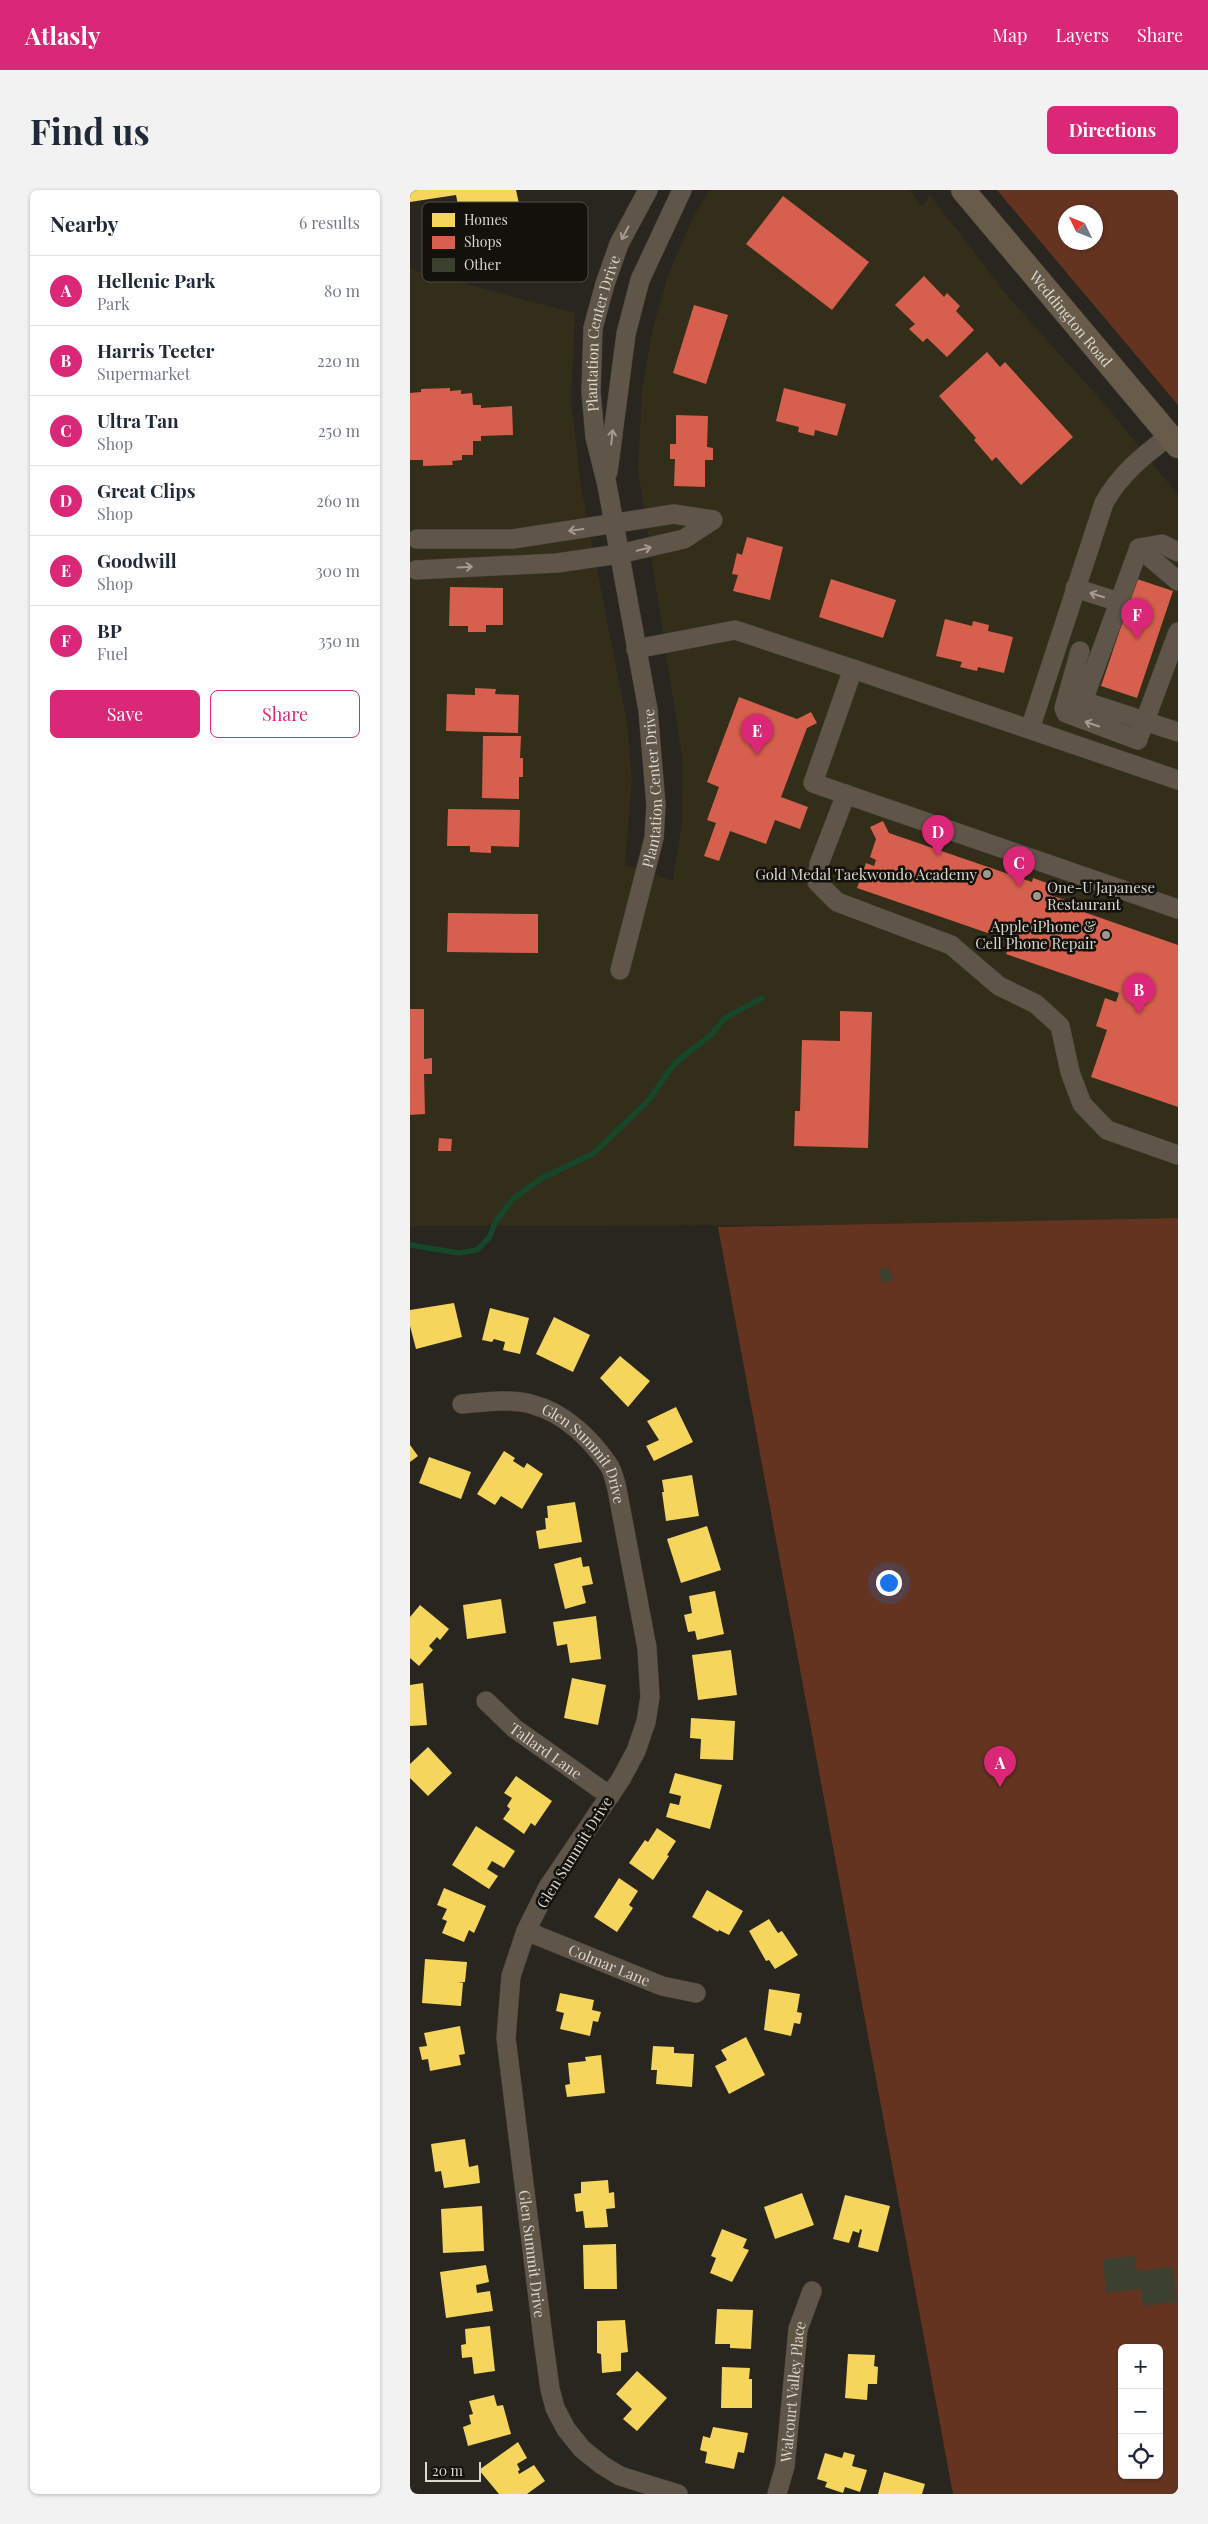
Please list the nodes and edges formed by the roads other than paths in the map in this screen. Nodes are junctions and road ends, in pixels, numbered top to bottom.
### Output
1 (648, 190) edge
2 (682, 190) edge
3 (963, 190) edge
4 (1174, 441) edge
5 (607, 485) junction
6 (614, 525) junction
7 (416, 538) dead end
8 (1139, 548) junction
9 (1178, 552) edge
10 (619, 554) junction
11 (416, 570) dead end
12 (1178, 582) edge
13 (1075, 588) junction
14 (1119, 602) junction
15 (1178, 632) edge
16 (1057, 643) junction
17 (636, 649) junction
18 (1080, 651) junction
19 (1099, 657) junction
20 (853, 669) junction
21 (1145, 722) junction
22 (1030, 729) junction
23 (1178, 732) edge
24 (1138, 740) junction
25 (1129, 763) junction
26 (1178, 780) edge
27 (846, 794) junction
28 (1178, 909) edge
29 (620, 970) dead end
30 (1178, 1155) edge
31 (462, 1404) dead end
32 (486, 1700) dead end
33 (610, 1796) junction
34 (526, 1932) junction
35 (696, 1993) dead end
36 (812, 2290) dead end
37 (678, 2494) edge
38 (777, 2494) edge

1 -> 5 street, Plantation Center Drive
5 -> 2 street, Plantation Center Drive
3 - 4 main road, Weddington Road
4 - 13 street
5 - 6 street, Plantation Center Drive
6 -> 7 street
6 - 10 street, Plantation Center Drive
10 -> 6 street
8 - 9 street
8 - 12 street
8 - 14 street
11 -> 10 street
10 - 17 street, Plantation Center Drive
14 -> 13 street
13 - 16 street
14 - 19 street
15 - 21 street
16 - 18 street
16 - 22 street
17 - 20 street
17 - 29 street, Plantation Center Drive
18 - 19 street
24 -> 18 street
19 - 21 street
20 - 22 street
20 - 27 street
21 - 23 street
21 - 24 street
22 - 25 street
24 - 25 street
25 - 26 street
27 - 28 street
27 - 30 street
31 - 33 street, Glen Summit Drive
32 - 33 street, Tallard Lane
33 - 34 street, Glen Summit Drive
34 - 35 street, Colmar Lane
34 - 37 street, Glen Summit Drive
36 - 38 street, Walcourt Valley Place

